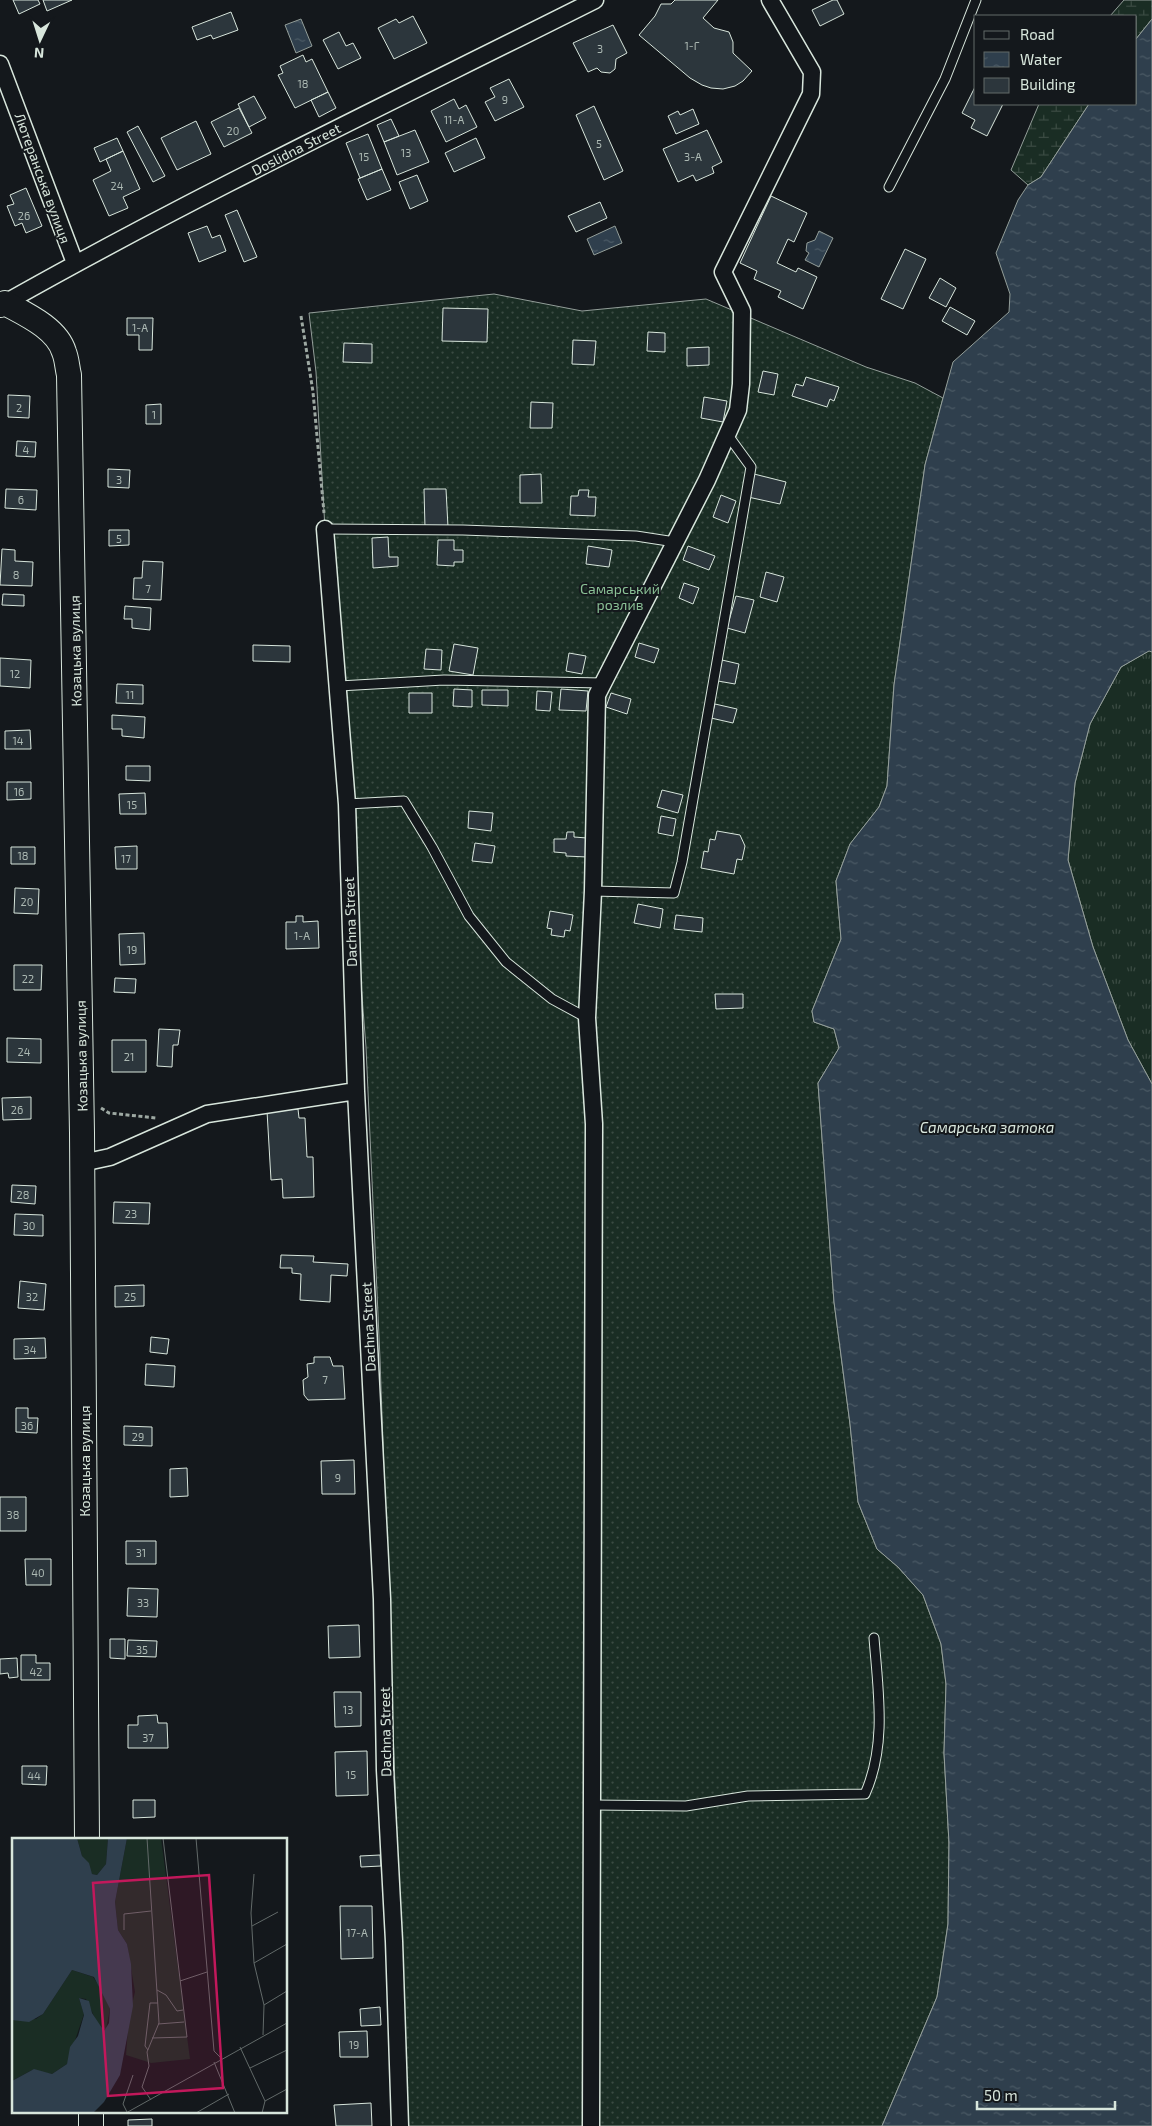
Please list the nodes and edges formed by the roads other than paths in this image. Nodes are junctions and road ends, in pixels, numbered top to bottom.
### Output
1 (595, 0) edge
2 (770, 0) edge
3 (976, 0) edge
4 (0, 64) edge
5 (889, 187) dead end
6 (74, 263) junction
7 (3, 304) edge
8 (727, 434) junction
9 (325, 529) joint
10 (675, 542) junction
11 (603, 683) junction
12 (339, 686) junction
13 (347, 804) junction
14 (593, 891) junction
15 (587, 1018) junction
16 (356, 1091) junction
17 (82, 1163) junction
18 (874, 1638) dead end
19 (593, 1805) junction
20 (87, 1838) edge
21 (400, 2126) edge
22 (590, 2126) edge

1 - 6 street, Doslidna Street
2 - 8 street
3 - 5 lane
4 - 6 street, Лютеранська вулиця
6 - 7 street, Doslidna Street
7 - 17 street, Козацька вулиця
8 - 10 street
8 - 14 lane
9 - 10 lane
9 - 12 street, Dachna Street
10 - 11 street
11 - 12 lane
11 - 14 street
12 - 13 street, Dachna Street
13 - 15 lane
13 - 16 street, Dachna Street
14 - 15 street
15 - 19 street
16 - 17 street
16 - 21 street, Dachna Street
17 - 20 street, Козацька вулиця
18 - 19 lane
19 - 22 street

